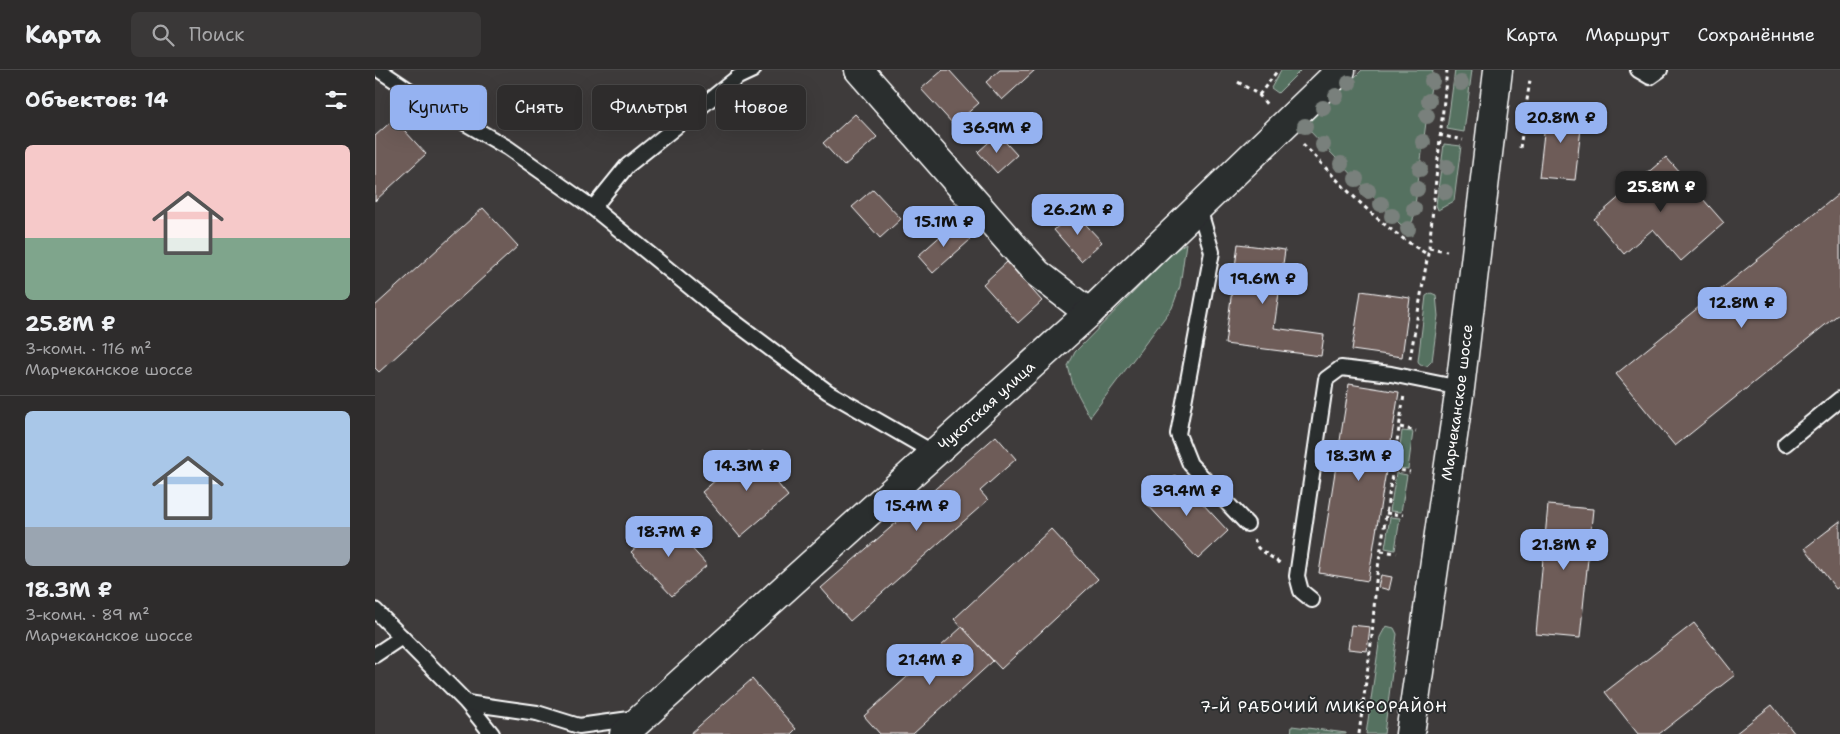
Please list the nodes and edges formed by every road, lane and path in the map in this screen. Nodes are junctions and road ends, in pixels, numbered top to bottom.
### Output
1 (379, 70) edge
2 (753, 70) edge
3 (859, 70) edge
4 (1278, 70) edge
5 (1341, 70) edge
6 (1447, 70) edge
7 (1498, 70) edge
8 (1638, 70) edge
9 (1659, 70) edge
10 (1530, 80) dead end
11 (1238, 82) dead end
12 (1259, 95) junction
13 (1284, 124) junction
14 (1439, 135) junction
15 (1464, 140) dead end
16 (1520, 148) dead end
17 (593, 208) junction
18 (1199, 208) junction
19 (1429, 248) junction
20 (1447, 250) dead end
21 (1427, 254) junction
22 (1089, 313) junction
23 (1407, 378) junction
24 (1460, 388) junction
25 (1840, 399) edge
26 (1399, 428) junction
27 (1416, 431) dead end
28 (1785, 444) dead end
29 (935, 454) junction
30 (1393, 470) junction
31 (1410, 472) dead end
32 (1386, 513) junction
33 (1403, 515) dead end
34 (1247, 524) joint
35 (1381, 551) junction
36 (1397, 554) dead end
37 (1297, 574) junction
38 (1312, 600) dead end
39 (375, 610) edge
40 (402, 637) junction
41 (375, 655) edge
42 (467, 703) junction
43 (633, 726) edge
44 (491, 734) edge
45 (1359, 734) edge
46 (1410, 734) edge

1 - 17 lane
2 - 17 lane
3 - 22 street
4 - 12 path
5 - 13 street, Чукотская улица
6 - 14 path
7 - 24 street, Марчеканское шоссе
8 - 9 lane
10 - 16 path
11 - 12 path
12 - 13 path
13 - 18 street, Чукотская улица
13 - 21 path
14 - 15 path
14 - 19 path
17 - 29 lane
18 - 22 street, Чукотская улица
18 - 34 lane
19 - 20 path
19 - 21 path
21 - 23 path
22 - 29 street, Чукотская улица
23 - 24 lane
23 - 26 path
23 - 37 lane
24 - 46 street, Марчеканское шоссе
25 - 28 lane
26 - 27 path
26 - 30 path
29 - 43 street, Чукотская улица
30 - 31 path
30 - 32 path
32 - 33 path
32 - 35 path
34 - 37 path
35 - 36 path
35 - 45 path
37 - 38 lane
39 - 40 lane
40 - 41 lane
40 - 42 lane
42 - 43 lane
42 - 44 lane

